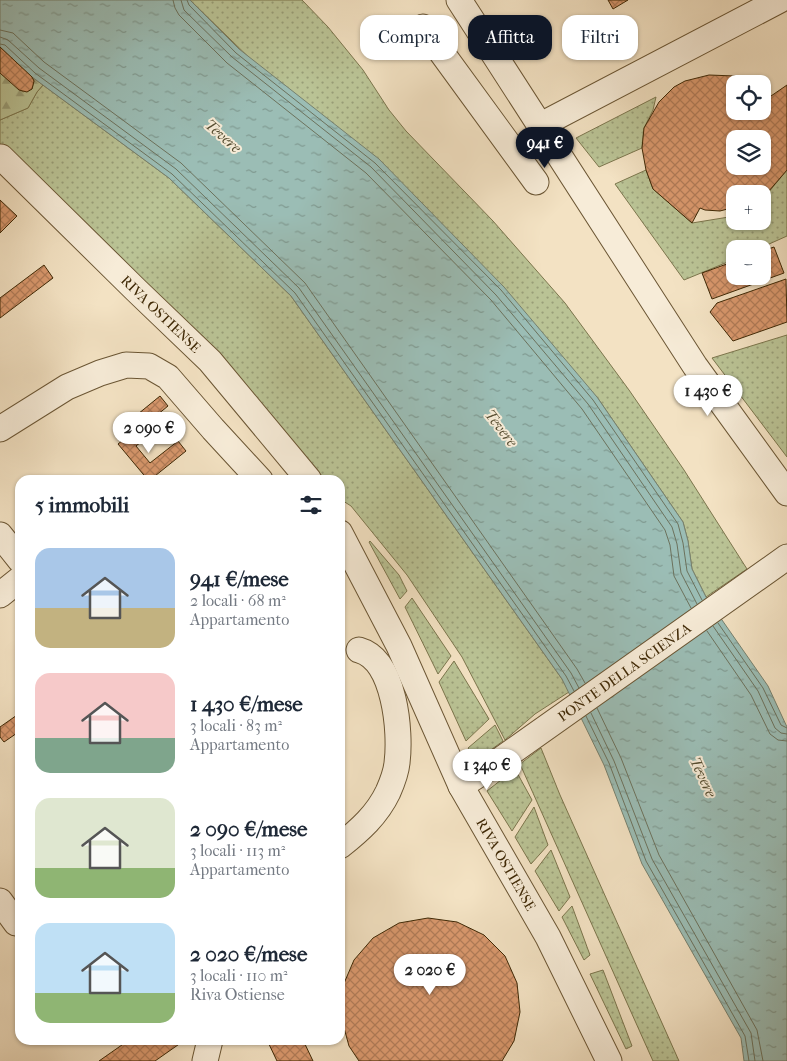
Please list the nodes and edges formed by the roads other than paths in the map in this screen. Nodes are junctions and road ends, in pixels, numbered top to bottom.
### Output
1 (459, 0) edge
2 (780, 0) edge
3 (447, 60) edge
4 (541, 125) junction
5 (1, 157) dead end
6 (536, 182) dead end
7 (0, 429) edge
8 (255, 475) edge
9 (305, 475) edge
10 (787, 493) edge
11 (0, 534) edge
12 (345, 543) edge
13 (15, 554) edge
14 (787, 557) edge
15 (15, 583) edge
16 (0, 595) edge
17 (358, 650) dead end
18 (461, 786) junction
19 (345, 842) edge
20 (0, 901) edge
21 (12, 926) edge
22 (209, 1045) edge
23 (205, 1061) edge
24 (609, 1061) edge

1 - 4 street
2 - 4 street
3 - 6 street
4 - 10 street
5 - 9 street, RIVA OSTIENSE
7 - 8 street
11 - 13 street
12 - 18 street, RIVA OSTIENSE
14 - 18 street, PONTE DELLA SCIENZA
15 - 16 street
17 - 19 street
18 - 24 street, RIVA OSTIENSE
20 - 21 street
22 - 23 street

